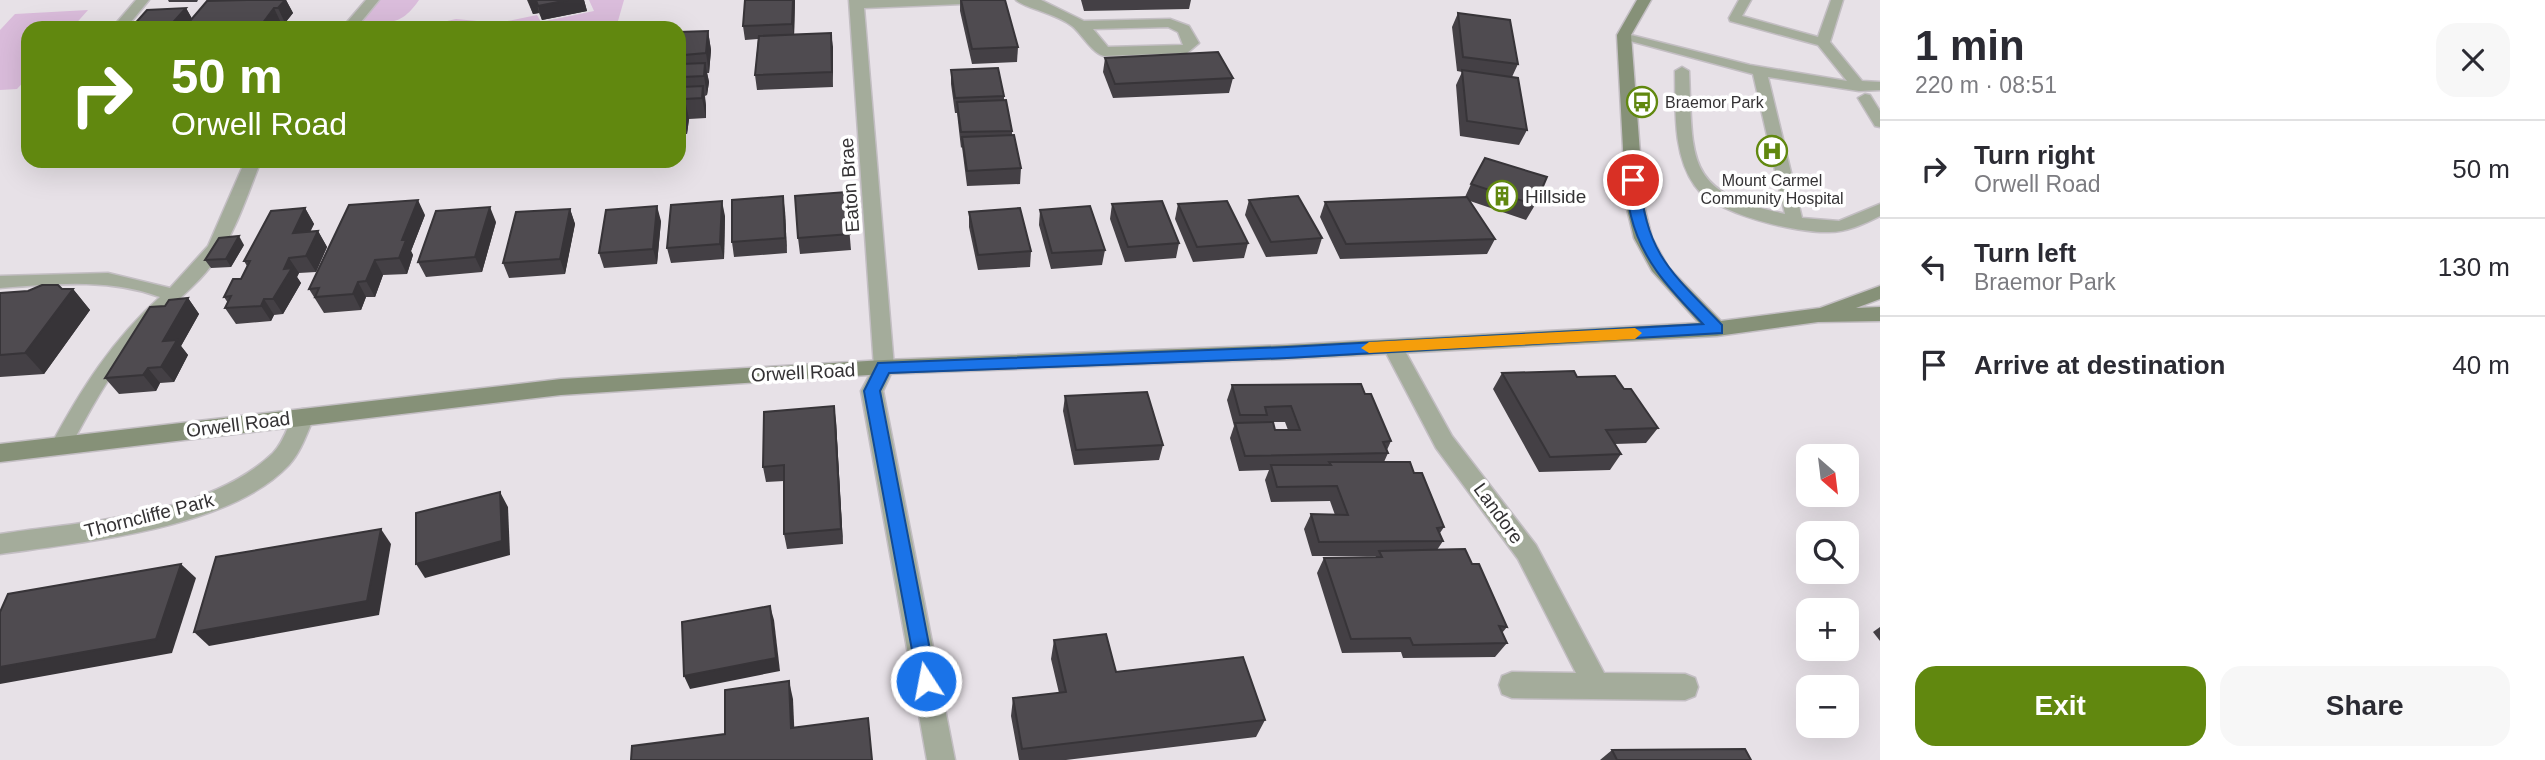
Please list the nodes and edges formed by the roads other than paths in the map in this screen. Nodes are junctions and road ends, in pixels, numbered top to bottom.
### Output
1 (143, 0) edge
2 (373, 0) edge
3 (962, 0) edge
4 (1023, 0) edge
5 (1644, 0) edge
6 (1745, 0) edge
7 (1837, 0) edge
8 (856, 2) edge
9 (125, 21) edge
10 (355, 21) edge
11 (1080, 25) junction
12 (1624, 35) junction
13 (1823, 41) junction
14 (1759, 69) junction
15 (1682, 71) dead end
16 (1880, 86) edge
17 (1862, 92) junction
18 (1880, 123) edge
19 (250, 168) edge
20 (1880, 209) edge
21 (1795, 222) junction
22 (0, 282) edge
23 (1880, 292) edge
24 (173, 295) junction
25 (1880, 314) edge
26 (1818, 315) junction
27 (1717, 329) junction
28 (1394, 346) junction
29 (884, 368) junction
30 (303, 417) junction
31 (61, 445) junction
32 (0, 453) edge
33 (0, 544) edge
34 (1512, 685) dead end
35 (1596, 685) junction
36 (1685, 687) dead end
37 (941, 760) edge

1 - 9 lane
2 - 10 lane
3 - 8 street
4 - 11 street
5 - 12 street
6 - 13 lane
7 - 13 lane
8 - 29 street, Eaton Brae
11 - 11 street
12 - 14 lane
12 - 27 street
13 - 17 lane
14 - 17 lane
14 - 21 lane
15 - 21 lane
16 - 17 lane
17 - 18 lane
19 - 24 lane
20 - 21 lane
22 - 24 lane
23 - 26 street, Orwell Road
24 - 31 lane
25 - 26 street, Orwell Road
26 - 27 street, Orwell Road
27 - 28 street, Orwell Road
28 - 29 street, Orwell Road
28 - 35 street, Landore
29 - 30 street, Orwell Road
29 - 37 street
30 - 31 street, Orwell Road
30 - 33 street, Thorncliffe Park
31 - 32 street, Orwell Road
34 - 35 street
35 - 36 street

